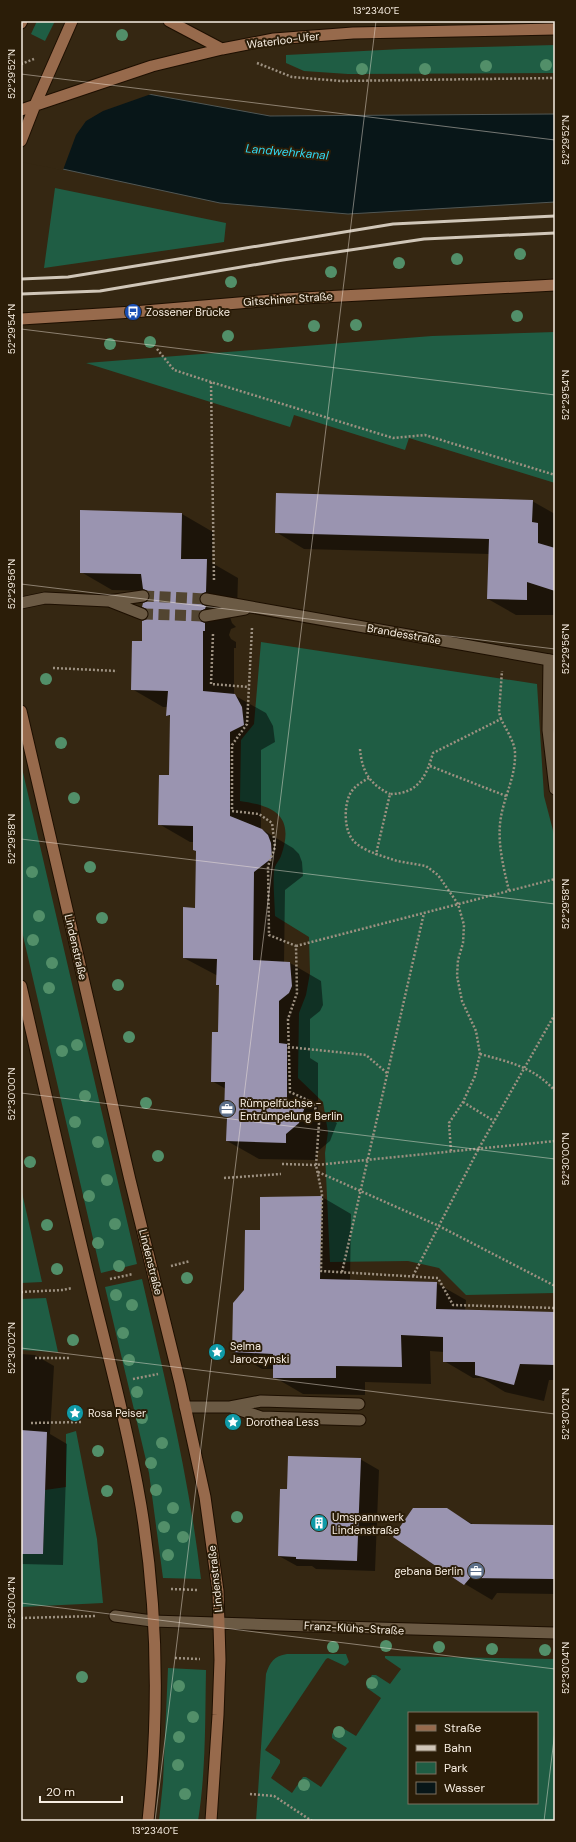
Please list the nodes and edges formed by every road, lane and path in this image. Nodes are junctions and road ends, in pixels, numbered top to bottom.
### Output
1 (72, 21) edge
2 (169, 21) edge
3 (555, 29) edge
4 (222, 49) junction
5 (251, 60) dead end
6 (555, 78) edge
7 (35, 104) junction
8 (21, 110) edge
9 (21, 141) edge
10 (555, 285) edge
11 (21, 319) edge
12 (157, 349) dead end
13 (211, 382) junction
14 (555, 476) edge
15 (143, 596) tunnel mouth
16 (210, 600) joint
17 (108, 601) junction
18 (21, 603) edge
19 (254, 607) junction
20 (142, 614) tunnel mouth
21 (210, 615) joint
22 (503, 651) junction
23 (552, 661) edge
24 (52, 668) dead end
25 (117, 671) dead end
26 (249, 687) junction
27 (21, 711) edge
28 (501, 719) junction
29 (360, 749) dead end
30 (430, 766) junction
31 (369, 778) junction
32 (555, 789) edge
33 (390, 794) junction
34 (506, 796) junction
35 (376, 854) junction
36 (555, 879) edge
37 (509, 891) junction
38 (458, 904) junction
39 (424, 913) junction
40 (296, 946) junction
41 (21, 986) edge
42 (555, 1014) edge
43 (288, 1047) junction
44 (480, 1054) junction
45 (525, 1068) junction
46 (388, 1073) junction
47 (555, 1091) edge
48 (463, 1102) junction
49 (494, 1121) junction
50 (555, 1141) edge
51 (479, 1148) junction
52 (451, 1151) junction
53 (368, 1159) junction
54 (282, 1164) dead end
55 (316, 1165) junction
56 (318, 1172) junction
57 (282, 1174) dead end
58 (224, 1178) dead end
59 (361, 1191) junction
60 (438, 1226) junction
61 (190, 1261) dead end
62 (179, 1264) dead end
63 (342, 1272) junction
64 (138, 1273) dead end
65 (413, 1276) junction
66 (107, 1280) dead end
67 (555, 1286) edge
68 (63, 1290) dead end
69 (21, 1292) edge
70 (555, 1308) edge
71 (35, 1358) dead end
72 (68, 1358) dead end
73 (177, 1370) junction
74 (115, 1383) junction
75 (359, 1404) dead end
76 (185, 1407) junction
77 (230, 1407) junction
78 (360, 1420) dead end
79 (82, 1422) dead end
80 (31, 1423) dead end
81 (164, 1589) dead end
82 (202, 1590) dead end
83 (115, 1616) joint
84 (21, 1618) edge
85 (152, 1621) junction
86 (219, 1623) junction
87 (555, 1632) edge
88 (168, 1658) dead end
89 (206, 1659) dead end
90 (250, 1794) dead end
91 (148, 1821) edge
92 (211, 1821) edge
93 (312, 1821) edge

1 - 7 main road
2 - 4 main road
3 - 4 main road, Waterloo-Ufer
4 - 7 main road, Waterloo-Ufer
5 - 6 path
7 - 8 main road, Waterloo-Ufer
7 - 9 main road
10 - 11 main road, Gitschiner Straße
12 - 13 path
13 - 14 path
13 - 16 path
15 - 17 street
16 - 19 street, Brandesstraße
17 - 18 street
17 - 20 street
19 - 21 street, Brandesstraße
19 - 22 street, Brandesstraße
19 - 26 path
21 - 26 path
22 - 23 street, Brandesstraße
22 - 28 path
23 - 32 street
24 - 25 path
26 - 40 path
27 - 73 main road, Lindenstraße
28 - 30 path
28 - 34 path
29 - 31 path
30 - 33 path
30 - 34 path
31 - 33 path
31 - 35 path
33 - 35 path
34 - 37 path
35 - 38 path
36 - 37 path
37 - 38 path
38 - 39 path
38 - 44 path
39 - 40 path
39 - 46 path
40 - 43 path
41 - 74 main road
42 - 45 path
43 - 46 path
43 - 55 path
44 - 45 path
44 - 48 path
45 - 47 path
45 - 49 path
46 - 53 path
48 - 49 path
48 - 52 path
49 - 51 path
50 - 51 path
51 - 52 path
51 - 60 path
52 - 53 path
53 - 55 path
53 - 59 path
54 - 55 path
55 - 56 path
56 - 59 path
56 - 63 path
57 - 58 path
59 - 60 path
59 - 63 path
60 - 65 path
60 - 67 path
61 - 62 path
63 - 65 path
64 - 66 path
65 - 70 path
68 - 69 path
71 - 72 path
73 - 74 path
73 - 76 main road, Lindenstraße
74 - 85 main road
75 - 77 street
76 - 77 street
76 - 86 main road, Lindenstraße
77 - 78 street
79 - 80 path
81 - 82 path
83 - 84 path
83 - 85 street, Franz-Klühs-Straße
85 - 86 street, Franz-Klühs-Straße
85 - 91 main road
86 - 87 street, Franz-Klühs-Straße
86 - 92 main road, Lindenstraße
88 - 89 path
90 - 93 path

